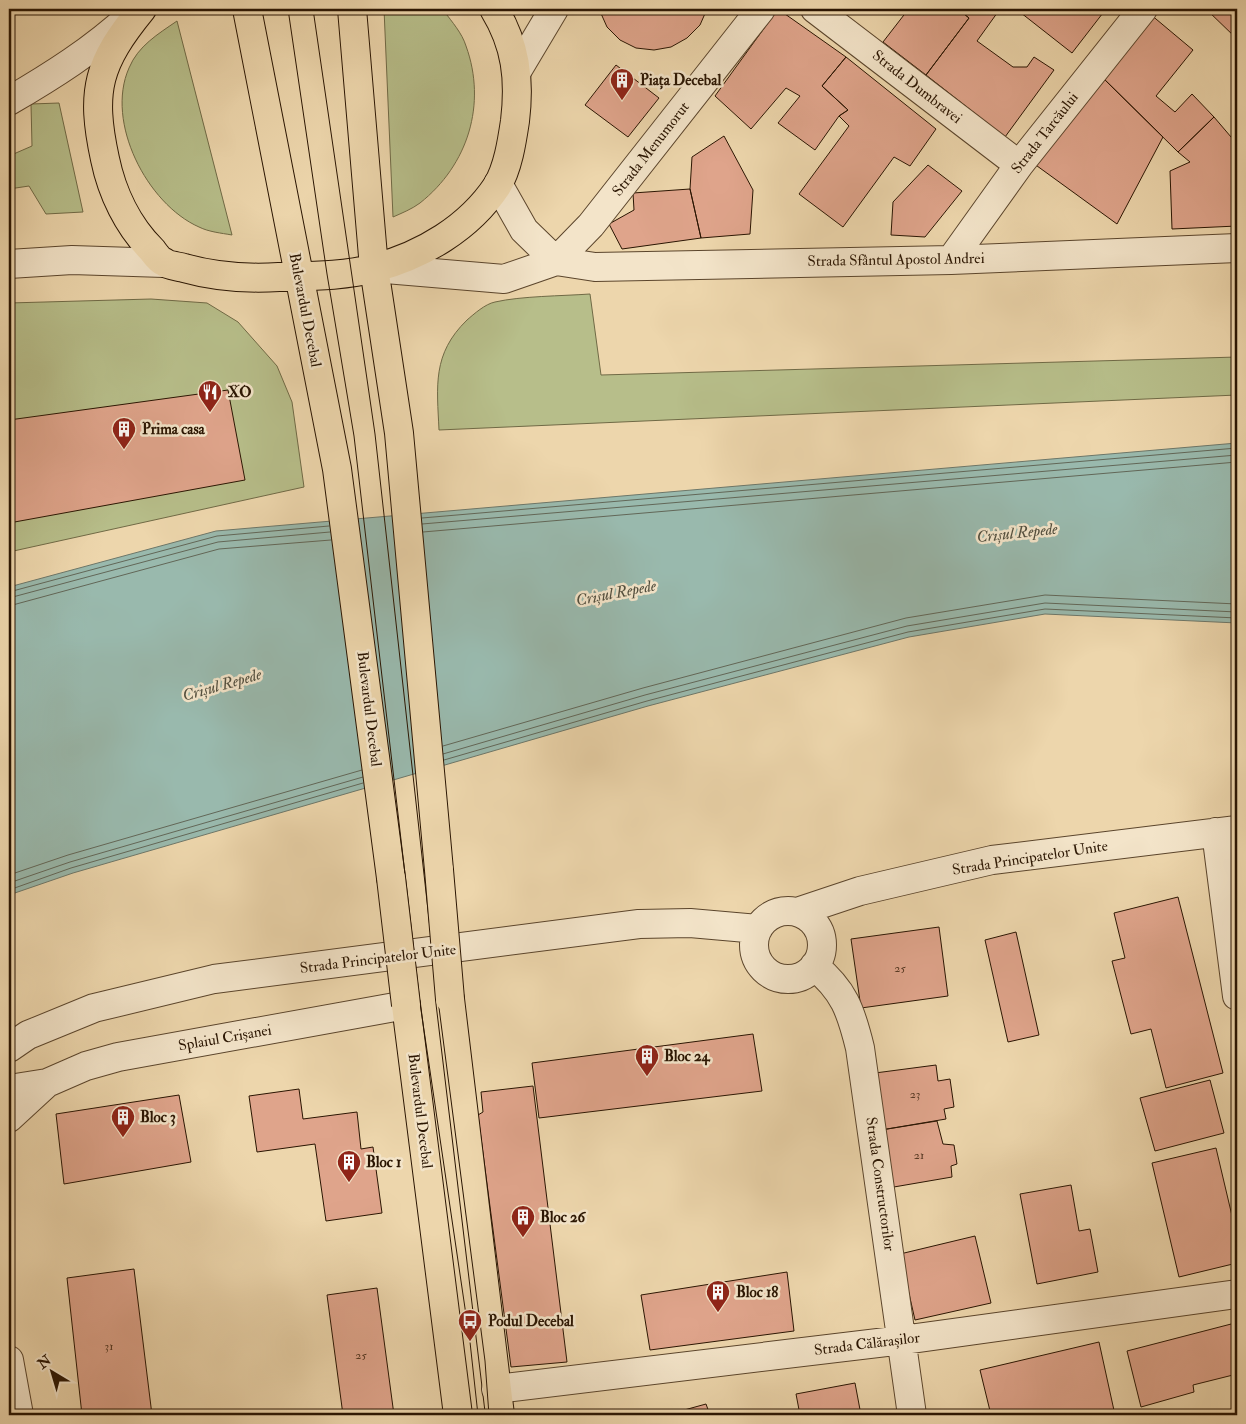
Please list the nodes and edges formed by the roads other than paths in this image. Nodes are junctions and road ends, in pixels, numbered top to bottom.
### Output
1 (140, 9) edge
2 (247, 9) edge
3 (352, 9) edge
4 (494, 9) edge
5 (554, 9) edge
6 (762, 9) edge
7 (815, 9) edge
8 (1143, 9) edge
9 (518, 71) junction
10 (9, 101) edge
11 (1019, 165) junction
12 (498, 184) junction
13 (1237, 248) edge
14 (951, 260) junction
15 (556, 261) junction
16 (164, 263) junction
17 (9, 264) edge
18 (374, 268) junction
19 (298, 276) junction
20 (1227, 831) edge
21 (797, 912) junction
22 (758, 929) junction
23 (814, 966) junction
24 (1237, 996) edge
25 (406, 1005) junction
26 (9, 1048) edge
27 (48, 1083) junction
28 (9, 1090) edge
29 (9, 1118) edge
30 (1237, 1294) edge
31 (903, 1340) junction
32 (9, 1360) edge
33 (498, 1402) edge
34 (19, 1415) edge
35 (458, 1415) edge
36 (912, 1415) edge

1 - 10 street
1 - 16 main road
2 - 19 main road, Bulevardul Decebal
3 - 18 main road
4 - 9 main road
5 - 9 street
6 - 15 street, Strada Menumorut
7 - 11 street, Strada Dumbravei
8 - 11 street, Strada Tarcăului
9 - 12 main road
11 - 14 street, Strada Tarcăului
12 - 15 street
12 - 18 main road
13 - 14 street, Strada Sfântul Apostol Andrei
14 - 15 street, Strada Sfântul Apostol Andrei
15 - 18 street, Strada Sfântul Apostol Andrei
16 - 17 street
16 - 19 main road
18 - 19 main road
18 - 33 main road, bridge
19 - 25 main road, Bulevardul Decebal, bridge
20 - 21 street, Strada Principatelor Unite
20 - 24 street
21 - 22 street
21 - 23 street
22 - 23 street
22 - 26 street, Strada Principatelor Unite
23 - 31 street, Strada Constructorilor
25 - 27 street, Splaiul Crișanei
25 - 35 main road, Bulevardul Decebal
27 - 28 street, Splaiul Crișanei
27 - 29 street, Splaiul Crișanei
30 - 31 street, Strada Călărașilor
31 - 33 street, Strada Călărașilor
31 - 36 street, Strada Constructorilor
32 - 34 street

